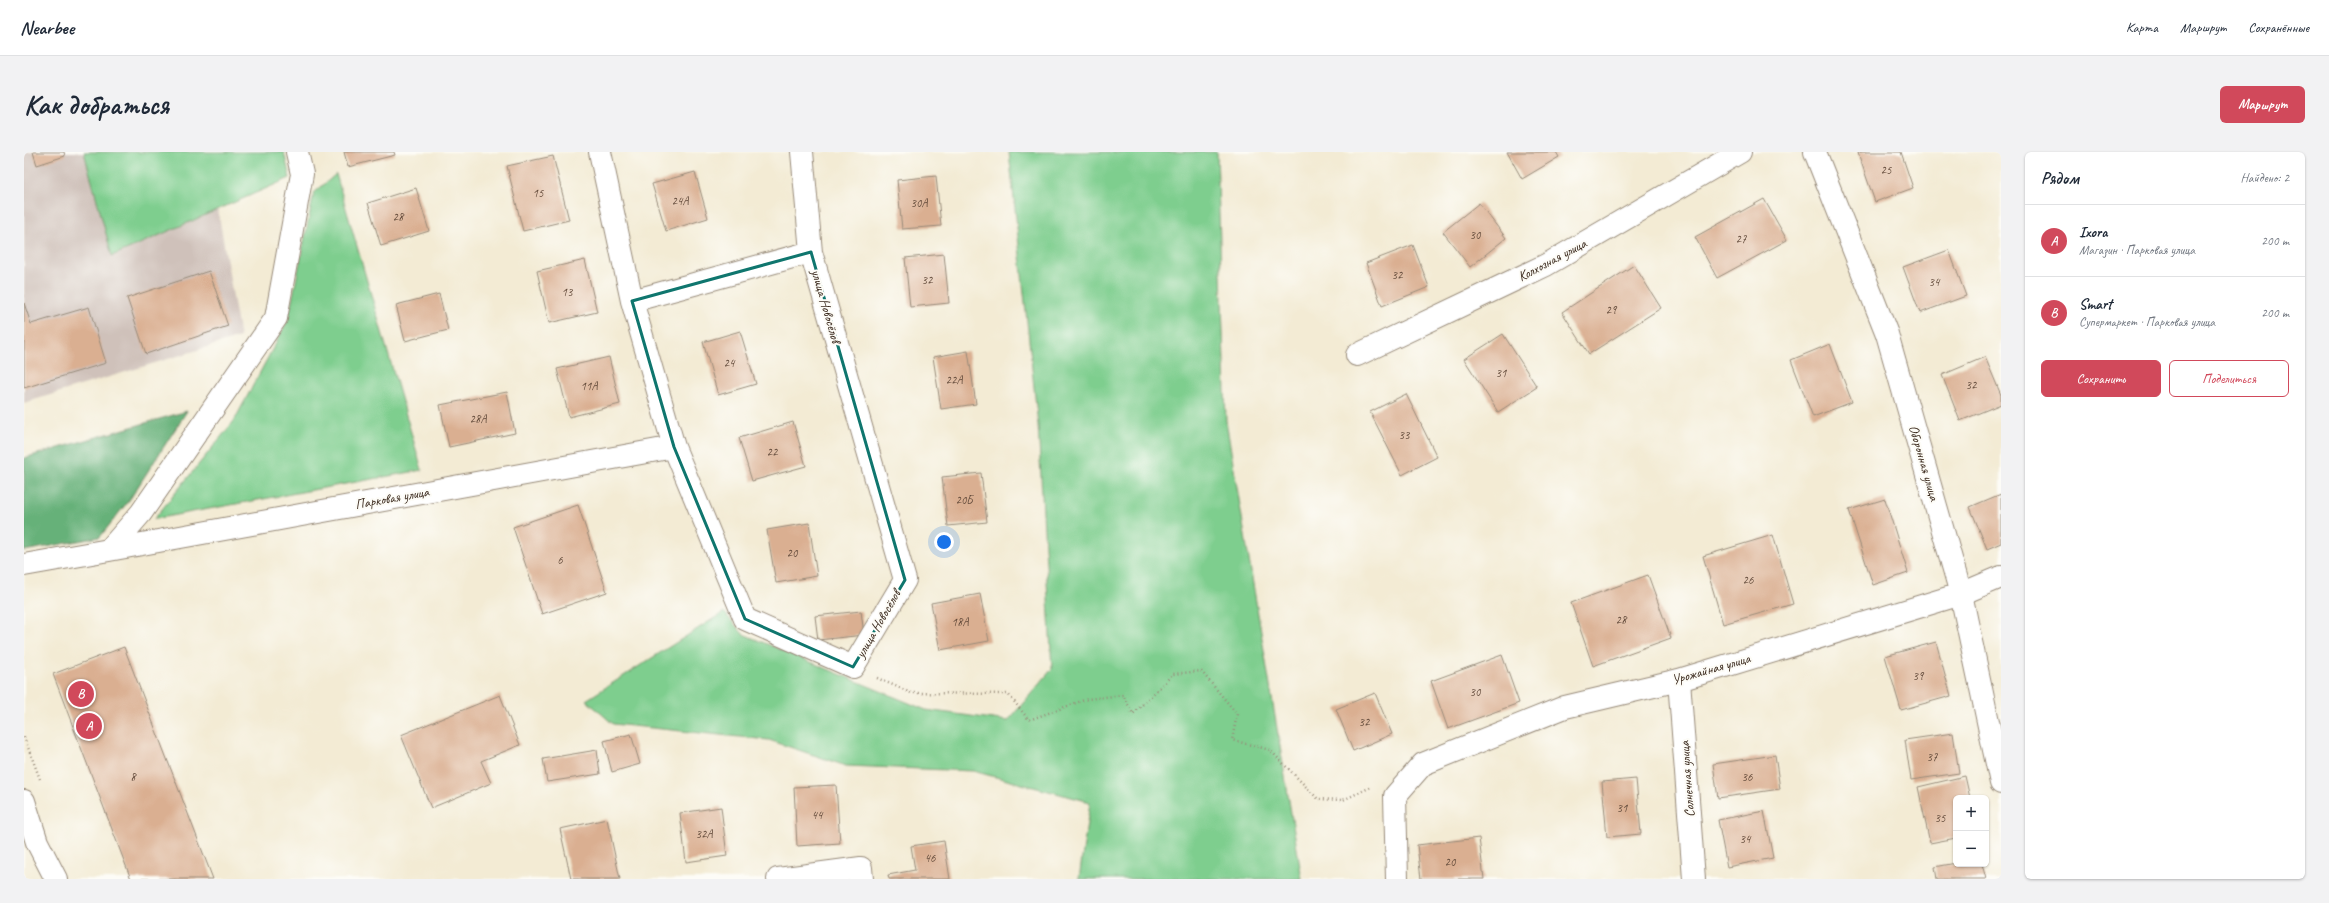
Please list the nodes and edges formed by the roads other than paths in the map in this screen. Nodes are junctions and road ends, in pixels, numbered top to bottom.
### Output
1 (297, 152) edge
2 (600, 152) edge
3 (802, 152) edge
4 (1740, 152) edge
5 (1815, 152) edge
6 (810, 252) junction
7 (632, 301) junction
8 (1357, 354) dead end
9 (674, 447) junction
10 (109, 550) junction
11 (24, 565) edge
12 (2001, 577) edge
13 (1961, 594) junction
14 (1679, 680) junction
15 (2001, 783) edge
16 (24, 801) edge
17 (56, 879) edge
18 (778, 879) edge
19 (862, 879) edge
20 (1397, 879) edge
21 (1694, 879) edge

1 - 10 street
2 - 7 street, улица Новосёлов
3 - 6 street
4 - 8 street, Колхозная улица
5 - 13 street, Оборонная улица
6 - 7 street, улица Новосёлов
6 - 9 street, улица Новосёлов
7 - 9 street, улица Новосёлов
9 - 10 street, Парковая улица
10 - 11 street, Парковая улица
12 - 13 street, Урожайная улица
13 - 14 street, Урожайная улица
13 - 15 street, Оборонная улица
14 - 20 street, Урожайная улица
14 - 21 street, Солнечная улица
16 - 17 street
18 - 19 street

